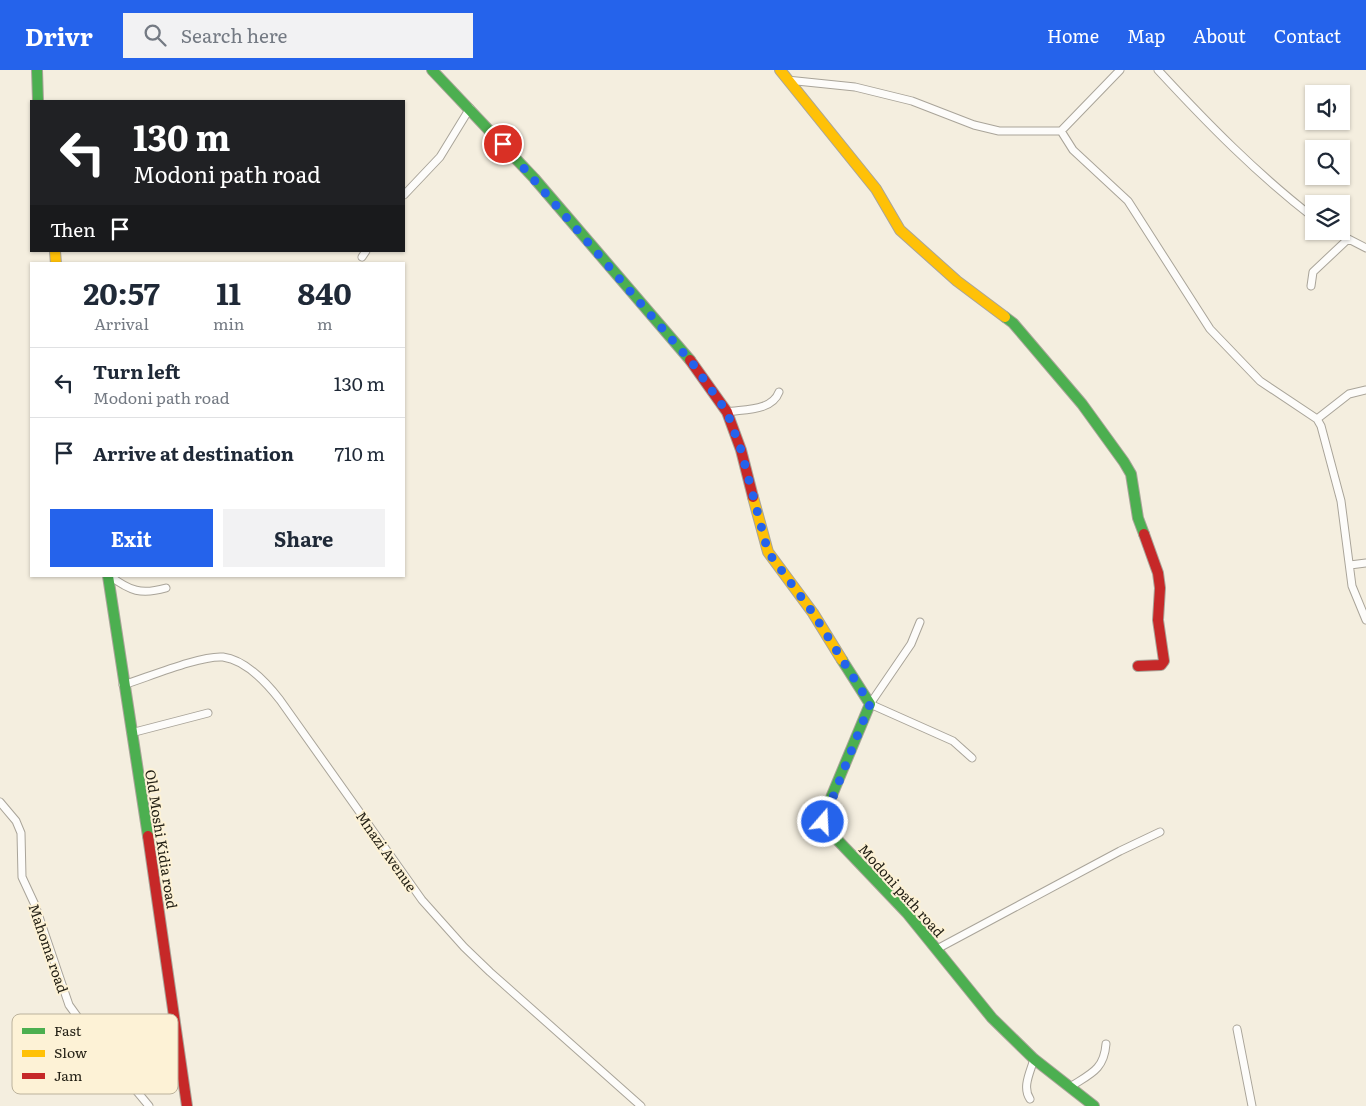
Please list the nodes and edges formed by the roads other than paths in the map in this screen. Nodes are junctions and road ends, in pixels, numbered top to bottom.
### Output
1 (37, 70) edge
2 (432, 70) edge
3 (780, 70) edge
4 (1120, 70) edge
5 (1158, 70) edge
6 (787, 80) junction
7 (38, 100) edge
8 (470, 108) junction
9 (1061, 131) junction
10 (405, 194) edge
11 (1305, 211) edge
12 (1347, 240) joint
13 (1366, 248) edge
14 (1311, 286) dead end
15 (1366, 390) edge
16 (779, 392) dead end
17 (727, 412) junction
18 (1317, 419) junction
19 (1366, 563) edge
20 (1350, 565) junction
21 (109, 577) edge
22 (111, 577) edge
23 (166, 588) dead end
24 (1366, 620) edge
25 (920, 622) dead end
26 (1138, 666) dead end
27 (123, 685) junction
28 (870, 704) junction
29 (208, 713) dead end
30 (131, 733) junction
31 (972, 758) dead end
32 (0, 802) edge
33 (1160, 832) dead end
34 (937, 948) junction
35 (76, 1014) edge
36 (174, 1014) edge
37 (1237, 1030) dead end
38 (178, 1040) edge
39 (1106, 1044) dead end
40 (1034, 1060) junction
41 (1070, 1087) junction
42 (139, 1094) edge
43 (1030, 1099) dead end
44 (149, 1106) edge
45 (187, 1106) edge
46 (641, 1106) edge
47 (1094, 1106) edge
48 (1252, 1106) edge

1 - 7 street
2 - 8 street
3 - 6 street
4 - 9 street
5 - 11 street
6 - 9 street
6 - 26 street
8 - 10 street
8 - 17 street
9 - 18 street
12 - 13 street
12 - 14 street
15 - 18 street
16 - 17 street
17 - 28 street
18 - 20 street
19 - 20 street
20 - 24 street
21 - 27 street, Old Moshi Kidia road
22 - 23 street
25 - 28 street
27 - 30 street, Old Moshi Kidia road
27 - 46 street, Mnazi Avenue
28 - 31 street
28 - 34 street, Modoni path road
29 - 30 street
30 - 36 street, Old Moshi Kidia road
32 - 35 street, Mahoma road
33 - 34 street
34 - 40 street, Modoni path road
37 - 48 street
38 - 45 street, Old Moshi Kidia road
39 - 41 street
40 - 41 street, Modoni path road
40 - 43 street
41 - 47 street, Modoni path road
42 - 44 street, Mahoma road

